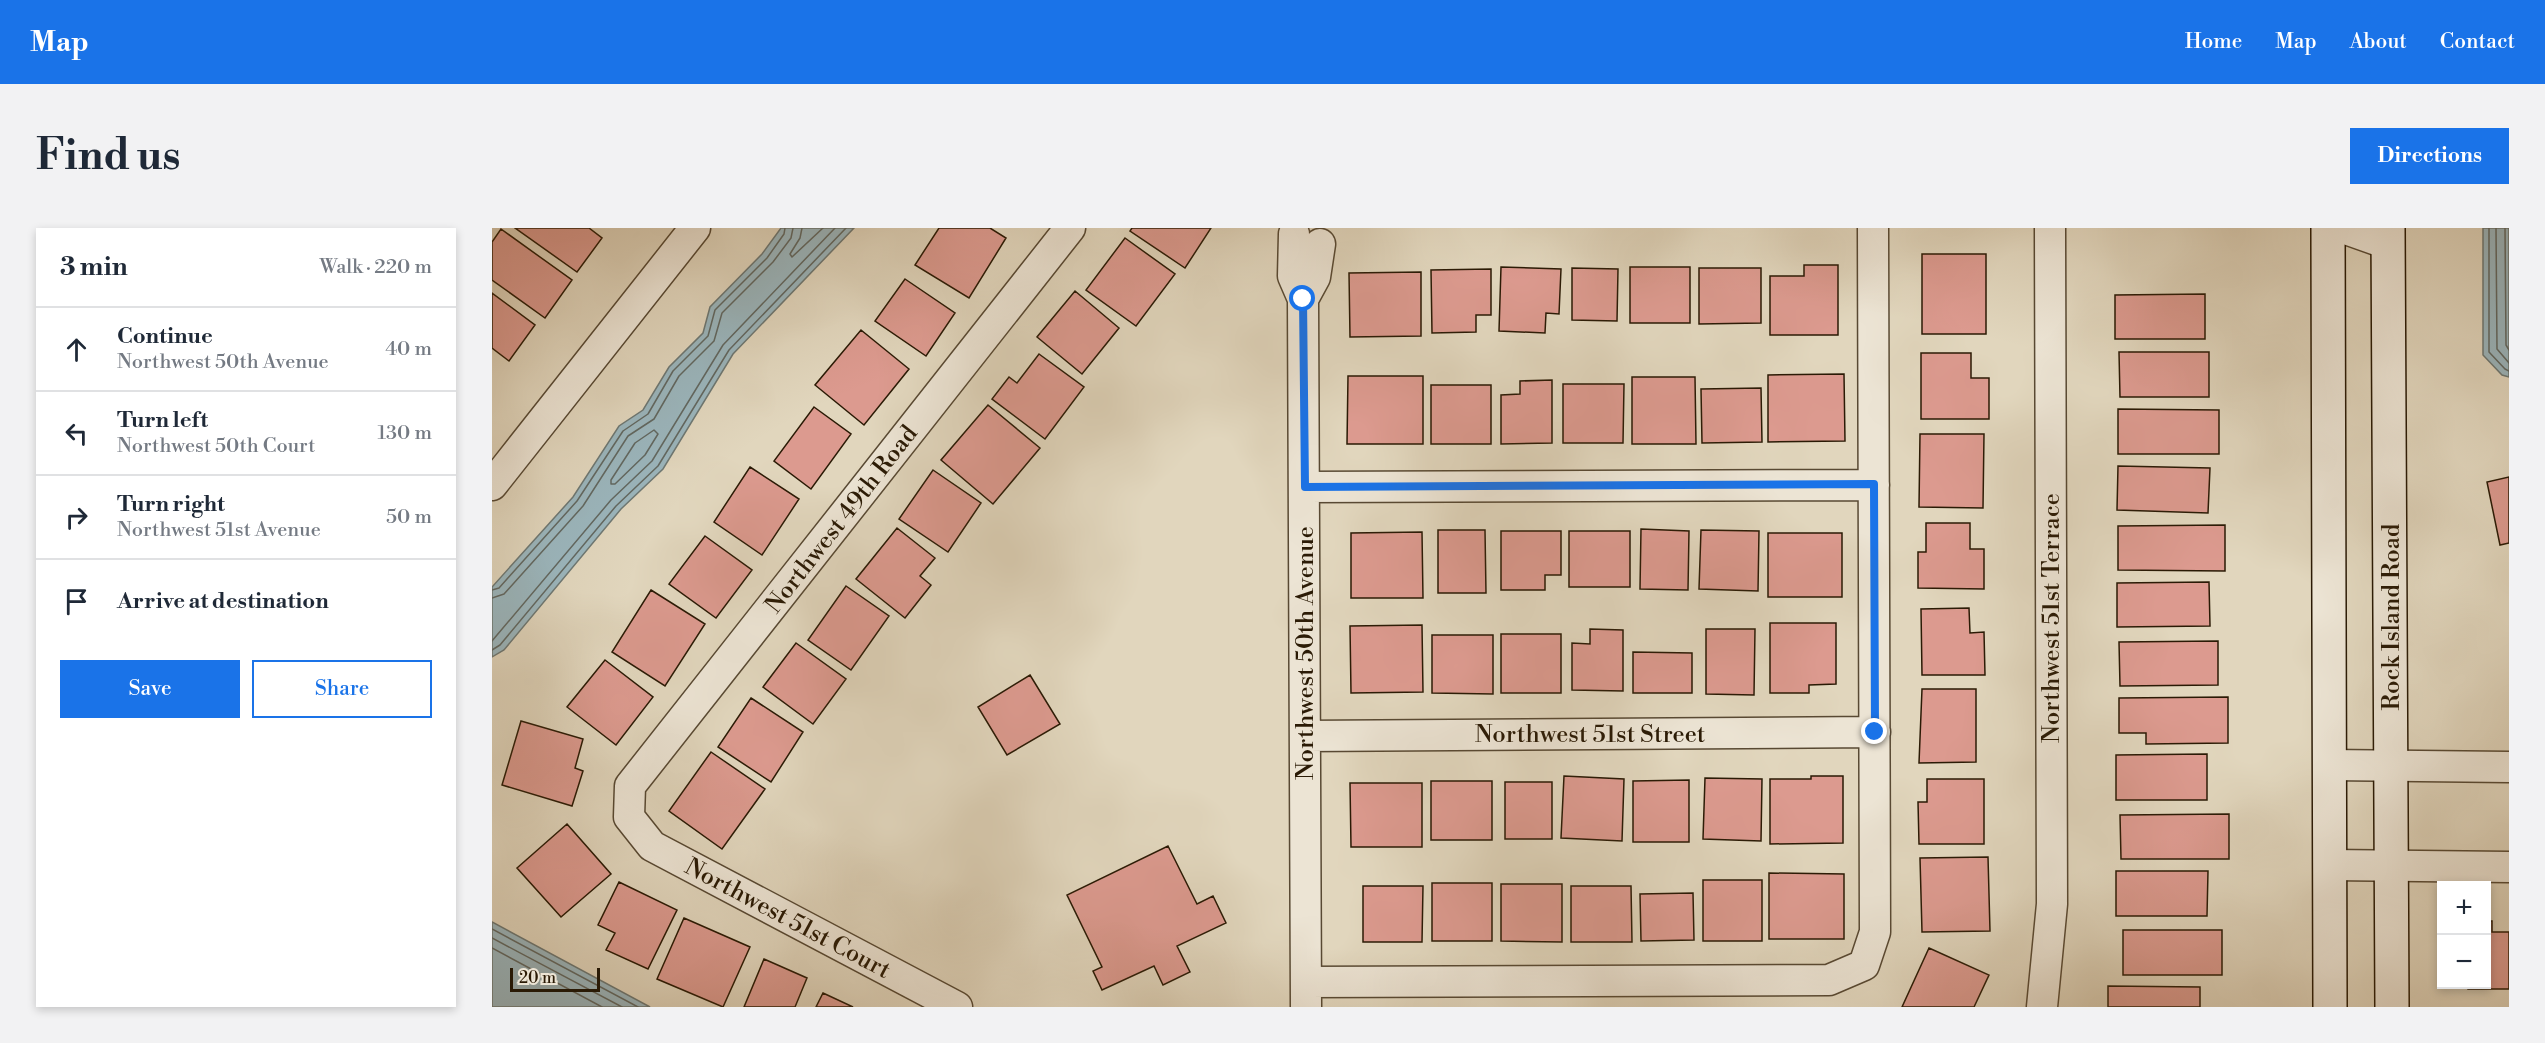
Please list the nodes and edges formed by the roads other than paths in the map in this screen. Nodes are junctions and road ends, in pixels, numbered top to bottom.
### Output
1 (695, 228) edge
2 (1070, 228) edge
3 (1873, 228) edge
4 (2050, 228) edge
5 (2328, 228) edge
6 (2343, 228) edge
7 (1310, 233) edge
8 (2388, 236) edge
9 (1874, 484) junction
10 (492, 485) edge
11 (1305, 487) junction
12 (1875, 732) junction
13 (1305, 736) junction
14 (2330, 765) junction
15 (2392, 765) junction
16 (2509, 767) edge
17 (629, 817) joint
18 (2331, 865) junction
19 (2392, 865) junction
20 (2509, 867) edge
21 (1306, 994) edge
22 (957, 1007) edge
23 (2042, 1007) edge
24 (2330, 1007) edge
25 (2392, 1007) edge

1 - 10 street
2 - 17 street, Northwest 49th Road
3 - 9 street
4 - 23 street, Northwest 51st Terrace
5 - 14 main road
6 - 8 street
7 - 11 street, Northwest 50th Avenue
8 - 15 main road, Rock Island Road
9 - 11 street
9 - 12 street
11 - 13 street, Northwest 50th Avenue
12 - 13 street, Northwest 51st Street
12 - 21 street
13 - 21 street, Northwest 50th Avenue
14 - 15 street
14 - 18 main road
15 - 16 street
15 - 19 main road, Rock Island Road
17 - 22 street, Northwest 51st Court
18 - 19 street
18 - 24 main road
19 - 20 street
19 - 25 main road, Rock Island Road

